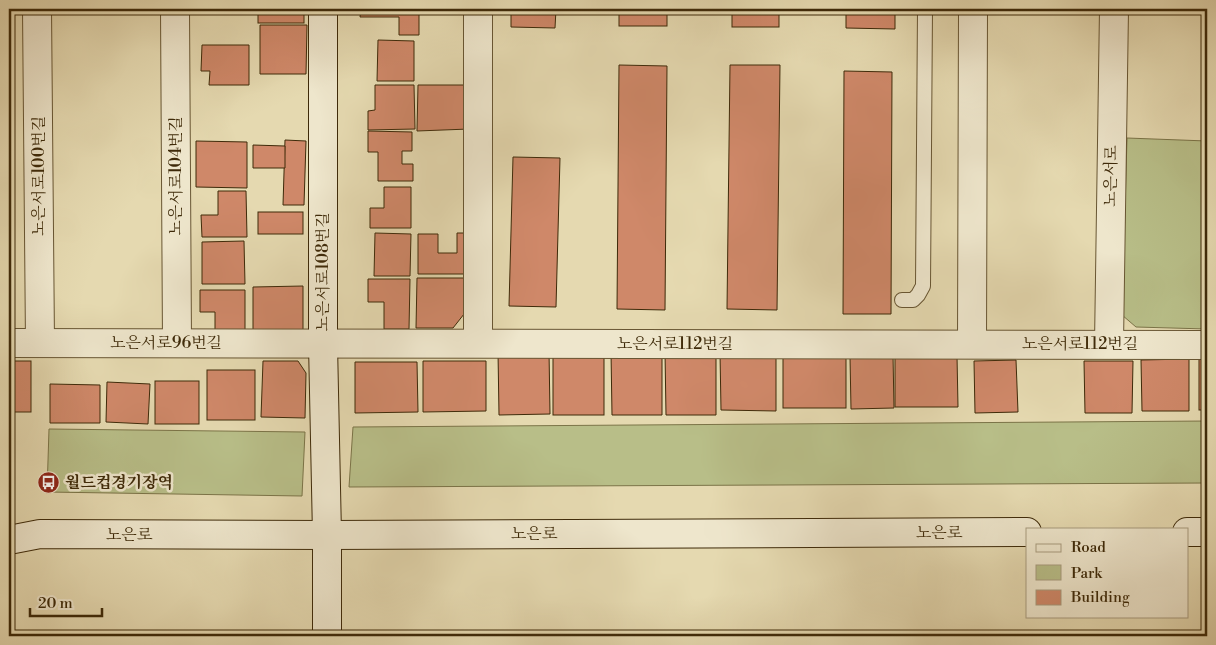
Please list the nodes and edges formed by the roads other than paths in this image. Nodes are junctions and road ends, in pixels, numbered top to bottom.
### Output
1 (37, 9) edge
2 (175, 9) edge
3 (323, 9) edge
4 (478, 9) edge
5 (925, 9) edge
6 (973, 9) edge
7 (1114, 9) edge
8 (902, 300) dead end
9 (9, 343) edge
10 (40, 343) junction
11 (177, 343) junction
12 (478, 343) junction
13 (323, 344) junction
14 (972, 344) junction
15 (1109, 344) junction
16 (1207, 345) edge
17 (9, 523) edge
18 (1026, 532) edge
19 (1188, 532) edge
20 (1207, 532) edge
21 (40, 534) junction
22 (327, 535) junction
23 (9, 540) edge
24 (327, 636) edge

1 - 10 street, 노은서로100번길
2 - 11 street, 노은서로104번길
3 - 13 street, 노은서로108번길
4 - 12 street
5 - 8 lane
6 - 14 street
7 - 15 street, 노은서로
9 - 10 street, 노은서로96번길
10 - 11 street, 노은서로96번길
11 - 13 street, 노은서로96번길
12 - 13 street, 노은서로96번길
12 - 14 street, 노은서로112번길
13 - 22 street, 노은서로108번길
14 - 15 street, 노은서로112번길
15 - 16 street, 노은서로112번길
17 - 21 street, 노은로
18 - 22 street, 노은로
19 - 20 street
21 - 22 street, 노은로
21 - 23 street, 노은로
22 - 24 street, 노은서로108번길

